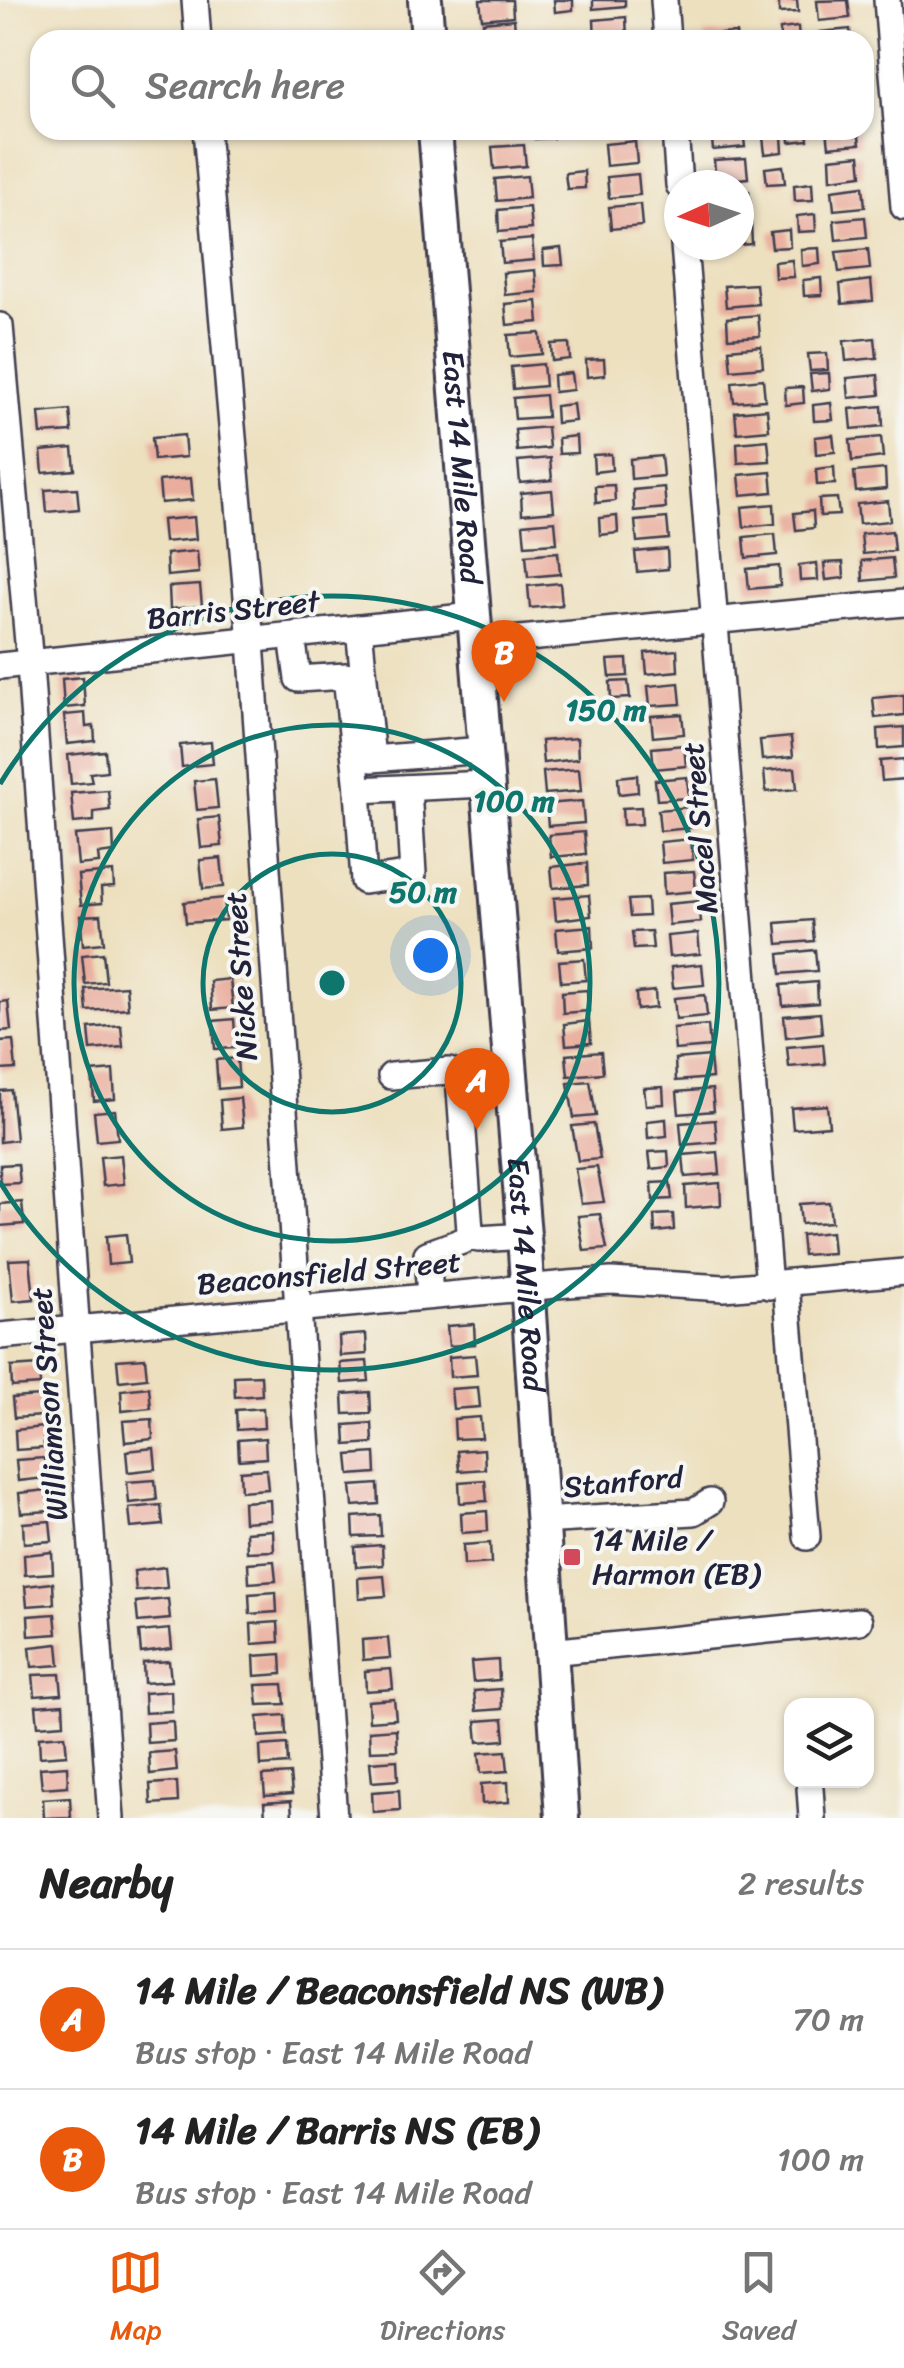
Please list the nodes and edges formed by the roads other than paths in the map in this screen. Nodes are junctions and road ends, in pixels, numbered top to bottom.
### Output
1 (194, 0) edge
2 (425, 0) edge
3 (664, 0) edge
4 (887, 0) edge
5 (197, 30) edge
6 (427, 30) edge
7 (666, 30) edge
8 (207, 140) edge
9 (436, 140) edge
10 (676, 140) edge
11 (678, 170) edge
12 (904, 207) edge
13 (685, 260) edge
14 (0, 326) edge
15 (904, 604) edge
16 (715, 619) junction
17 (359, 628) junction
18 (474, 629) junction
19 (292, 636) junction
20 (251, 642) junction
21 (30, 665) junction
22 (0, 666) edge
23 (483, 750) junction
24 (486, 784) junction
25 (408, 788) junction
26 (358, 790) junction
27 (509, 1068) junction
28 (391, 1076) dead end
29 (460, 1076) junction
30 (524, 1236) junction
31 (473, 1237) junction
32 (904, 1272) edge
33 (777, 1285) junction
34 (524, 1287) junction
35 (430, 1296) junction
36 (296, 1308) junction
37 (76, 1329) junction
38 (0, 1336) edge
39 (710, 1502) dead end
40 (540, 1521) junction
41 (807, 1537) dead end
42 (860, 1621) dead end
43 (549, 1652) junction
44 (810, 1788) dead end
45 (111, 1818) edge
46 (334, 1818) edge
47 (562, 1818) edge
48 (812, 1818) edge

1 - 5 street
2 - 6 main road
3 - 7 street
4 - 12 street
8 - 20 street, Nicke Street
9 - 18 main road, East 14 Mile Road
10 - 11 street
13 - 16 street, Macel Street
14 - 21 street, Williamson Street
15 - 16 street, Barris Street
16 - 18 street, Barris Street
16 - 33 street, Macel Street
17 - 18 street, Barris Street
17 - 19 street, Barris Street
17 - 23 street
18 - 23 main road, East 14 Mile Road
19 - 20 street, Barris Street
19 - 26 street
20 - 21 street, Barris Street
20 - 36 street, Nicke Street
21 - 22 street, Barris Street
21 - 37 street, Williamson Street
23 - 24 main road, East 14 Mile Road
24 - 25 street
24 - 27 main road, East 14 Mile Road
25 - 26 street
25 - 26 street
27 - 29 street
27 - 30 main road, East 14 Mile Road
28 - 29 street
29 - 31 street
30 - 31 street
30 - 34 main road, East 14 Mile Road
31 - 35 street
32 - 33 street, Beaconsfield Street
33 - 34 street, Beaconsfield Street
33 - 41 street, Macel Street
34 - 35 street, Beaconsfield Street
34 - 40 main road, East 14 Mile Road
35 - 36 street, Beaconsfield Street
36 - 37 street, Beaconsfield Street
36 - 46 street, Nicke Street
37 - 38 street, Beaconsfield Street
37 - 45 street, Williamson Street
39 - 40 street, Stanford
40 - 43 main road, East 14 Mile Road
42 - 43 street
43 - 47 main road, East 14 Mile Road
44 - 48 street

